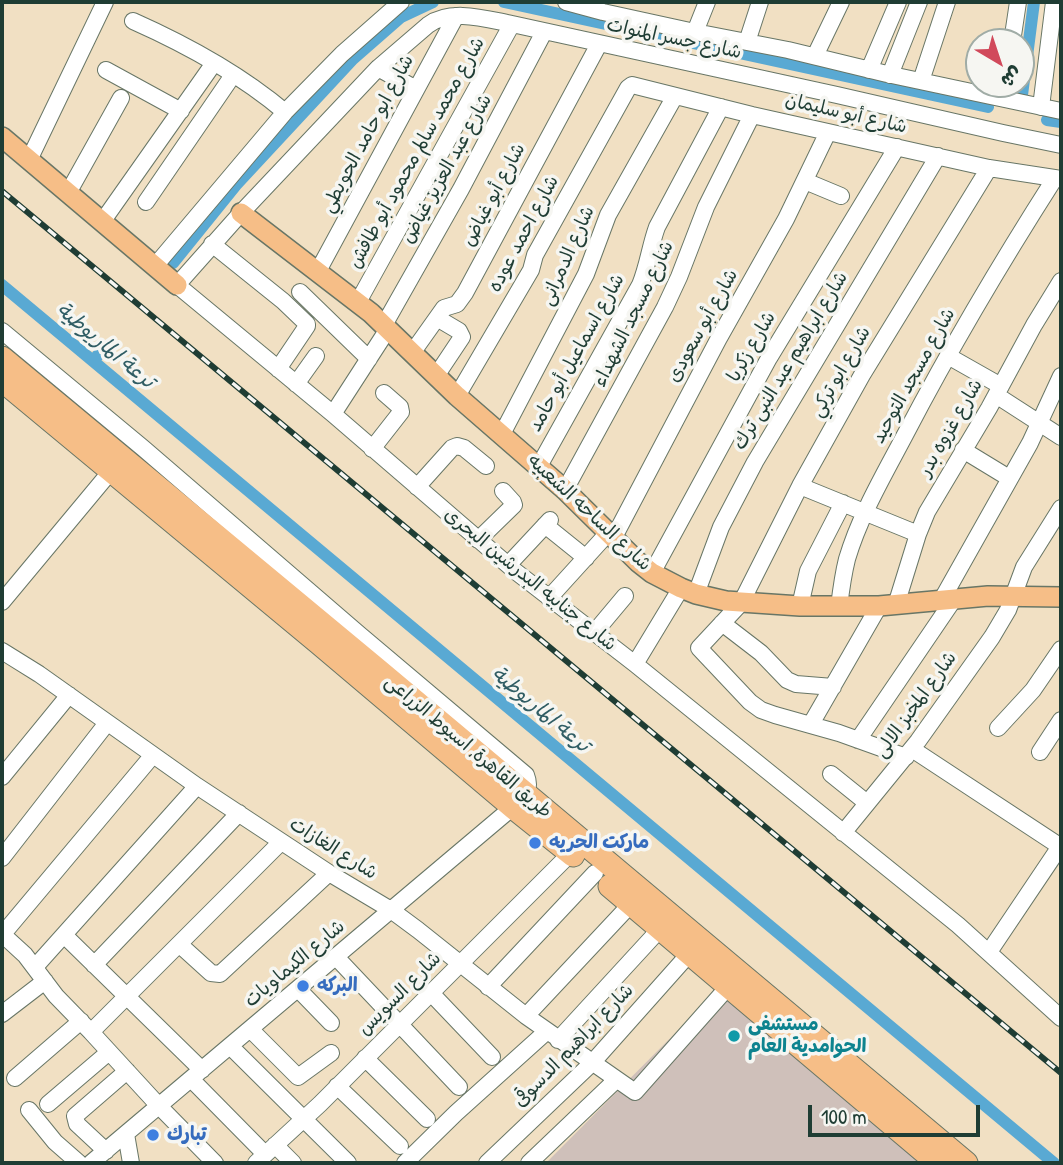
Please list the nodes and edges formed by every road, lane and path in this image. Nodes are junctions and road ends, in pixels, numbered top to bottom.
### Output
1 (105, 2) edge
2 (401, 2) edge
3 (566, 2) edge
4 (707, 2) edge
5 (760, 2) edge
6 (841, 2) edge
7 (898, 2) edge
8 (919, 2) edge
9 (947, 2) edge
10 (1013, 3) edge
11 (605, 7) edge
12 (1056, 9) edge
13 (456, 16) junction
14 (134, 21) dead end
15 (512, 24) junction
16 (1012, 28) edge
17 (544, 32) junction
18 (695, 32) junction
19 (747, 42) junction
20 (598, 44) junction
21 (815, 56) junction
22 (214, 64) junction
23 (379, 68) junction
24 (869, 69) junction
25 (106, 70) dead end
26 (233, 75) junction
27 (890, 75) junction
28 (920, 81) junction
29 (965, 87) edge
30 (416, 89) junction
31 (626, 92) joint
32 (675, 96) junction
33 (121, 98) dead end
34 (1021, 98) edge
35 (721, 107) junction
36 (1041, 107) junction
37 (181, 111) junction
38 (1061, 111) edge
39 (285, 112) junction
40 (752, 115) junction
41 (828, 132) junction
42 (2, 137) edge
43 (1061, 145) edge
44 (897, 147) junction
45 (938, 156) junction
46 (29, 160) junction
47 (989, 168) junction
48 (1058, 178) edge
49 (805, 181) junction
50 (68, 193) junction
51 (841, 196) dead end
52 (146, 202) dead end
53 (241, 213) junction
54 (102, 222) junction
55 (212, 244) junction
56 (155, 266) junction
57 (318, 271) junction
58 (1061, 281) edge
59 (177, 285) junction
60 (300, 292) dead end
61 (358, 302) junction
62 (437, 318) junction
63 (386, 327) junction
64 (2, 331) edge
65 (412, 353) junction
66 (316, 356) dead end
67 (948, 356) junction
68 (2, 358) edge
69 (369, 359) junction
70 (278, 369) junction
71 (436, 376) junction
72 (1061, 376) edge
73 (2, 380) edge
74 (296, 384) junction
75 (999, 390) junction
76 (384, 393) dead end
77 (457, 396) junction
78 (333, 414) junction
79 (1039, 422) junction
80 (502, 434) junction
81 (1061, 437) edge
82 (372, 449) junction
83 (963, 450) junction
84 (486, 466) dead end
85 (539, 466) junction
86 (111, 471) junction
87 (1009, 478) junction
88 (800, 485) junction
89 (416, 487) junction
90 (565, 490) junction
91 (503, 491) dead end
92 (843, 503) junction
93 (1061, 508) edge
94 (866, 513) junction
95 (918, 534) junction
96 (610, 536) junction
97 (478, 540) junction
98 (586, 558) junction
99 (508, 565) junction
100 (652, 573) junction
101 (689, 591) junction
102 (625, 596) dead end
103 (1014, 596) junction
104 (1061, 597) edge
105 (549, 598) junction
106 (948, 600) junction
107 (2, 602) edge
108 (741, 603) junction
109 (887, 605) junction
110 (800, 606) junction
111 (839, 607) junction
112 (722, 622) junction
113 (594, 633) junction
114 (1061, 649) edge
115 (2, 651) edge
116 (635, 664) junction
117 (833, 687) junction
118 (69, 695) junction
119 (1061, 720) edge
120 (107, 723) junction
121 (811, 724) junction
122 (998, 728) dead end
123 (858, 740) junction
124 (1040, 752) dead end
125 (909, 753) junction
126 (153, 755) junction
127 (831, 774) dead end
128 (2, 777) edge
129 (197, 786) junction
130 (520, 801) junction
131 (867, 803) junction
132 (239, 814) junction
133 (843, 833) junction
134 (281, 842) junction
135 (1061, 846) edge
136 (571, 853) junction
137 (2, 858) edge
138 (329, 873) junction
139 (595, 873) junction
140 (631, 904) junction
141 (391, 910) junction
142 (660, 929) junction
143 (2, 934) edge
144 (64, 935) junction
145 (179, 944) junction
146 (989, 952) junction
147 (690, 954) junction
148 (336, 957) junction
149 (460, 964) junction
150 (94, 965) junction
151 (40, 974) junction
152 (488, 987) junction
153 (728, 987) junction
154 (298, 989) junction
155 (431, 993) junction
156 (127, 996) junction
157 (2, 1014) edge
158 (526, 1016) junction
159 (1061, 1018) edge
160 (331, 1023) dead end
161 (399, 1024) junction
162 (86, 1026) junction
163 (250, 1029) junction
164 (552, 1036) junction
165 (230, 1046) junction
166 (109, 1052) junction
167 (331, 1053) dead end
168 (492, 1057) dead end
169 (365, 1058) junction
170 (592, 1063) junction
171 (127, 1071) junction
172 (197, 1074) junction
173 (15, 1078) dead end
174 (617, 1080) junction
175 (337, 1086) junction
176 (459, 1087) dead end
177 (48, 1104) dead end
178 (159, 1106) junction
179 (29, 1110) dead end
180 (304, 1119) junction
181 (427, 1119) dead end
182 (126, 1134) junction
183 (400, 1146) dead end
184 (106, 1151) junction
185 (265, 1154) edge
186 (79, 1163) edge
187 (91, 1163) edge
188 (131, 1163) edge
189 (215, 1163) edge
190 (293, 1163) edge
191 (348, 1163) edge
192 (405, 1163) edge
193 (486, 1163) edge
194 (529, 1163) edge
195 (938, 1163) edge
196 (966, 1163) edge

1 - 46 street
2 - 39 street
3 - 11 street, شارع جسر المنوات
4 - 18 street
5 - 19 street
6 - 21 street
7 - 24 street
8 - 27 street
9 - 28 street
10 - 16 street
11 - 18 street, شارع جسر المنوات
12 - 36 street
13 - 15 street, شارع جسر المنوات
13 - 23 street, شارع جسر المنوات
13 - 30 street, شارع ابو حامد الحويطي
14 - 22 street
15 - 17 street, شارع جسر المنوات
15 - 61 street, شارع محمد سالم محمود أبو طافش
17 - 20 street, شارع جسر المنوات
17 - 63 street, شارع عبد العزيز غياض
18 - 19 street, شارع جسر المنوات
19 - 21 street, شارع جسر المنوات
20 - 43 street, شارع جسر المنوات
20 - 62 street, شارع أبو غياض
21 - 24 street, شارع جسر المنوات
22 - 26 street
22 - 37 street
23 - 30 street
23 - 53 street, شارع جسر المنوات
24 - 27 street, شارع جسر المنوات
25 - 37 street
26 - 39 street
26 - 52 street
27 - 28 street, شارع جسر المنوات
28 - 29 street, شارع جسر المنوات
30 - 57 street, شارع ابو حامد الحويطي
31 - 32 street, شارع أبو سليمان
31 - 77 street, شارع احمد عوده
32 - 35 street, شارع أبو سليمان
32 - 80 street, شارع الدمرانى
33 - 50 street
34 - 36 street, شارع جسر المنوات
35 - 40 street, شارع أبو سليمان
35 - 85 street, شارع اسماعيل أبو حامد
36 - 38 street, شارع جسر المنوات
37 - 54 street
39 - 56 street
40 - 41 street, شارع أبو سليمان
40 - 90 street, شارع مسجد الشهداء
41 - 44 street, شارع أبو سليمان
41 - 49 street, شارع أبو سعودى
42 - 46 main road, شارع جنابيه البدرشين البحرى
44 - 45 street, شارع أبو سليمان
44 - 100 street, شارع زكريا
45 - 47 street, شارع أبو سليمان
45 - 101 street, شارع ابراهيم عبد النبى ترك
46 - 50 main road, شارع جنابيه البدرشين البحرى
47 - 48 street, شارع أبو سليمان
47 - 88 street, شارع ابو تركي
48 - 67 street, شارع مسجد التوحيد
49 - 51 street
49 - 96 street, شارع أبو سعودى
50 - 54 main road, شارع جنابيه البدرشين البحرى
53 - 55 street, شارع جسر المنوات
53 - 57 main road, شارع الساحه الشعبيه
54 - 56 main road, شارع جنابيه البدرشين البحرى
55 - 59 street, شارع جسر المنوات
55 - 70 street
56 - 59 main road, شارع جنابيه البدرشين البحرى
57 - 61 main road, شارع الساحه الشعبيه
58 - 75 street, شارع غزوه بدر
59 - 70 street, شارع جنابيه البدرشين البحرى
60 - 69 street
61 - 63 main road, شارع الساحه الشعبيه
62 - 65 street, شارع أبو غياض
62 - 71 street
63 - 65 main road, شارع الساحه الشعبيه
63 - 69 street, شارع عبد العزيز غياض
64 - 130 street
65 - 71 main road, شارع الساحه الشعبيه
66 - 74 street
67 - 75 street
67 - 94 street, شارع مسجد التوحيد
68 - 130 highway, طريق القاهرة, اسيوط الزراعى
69 - 78 street, شارع عبد العزيز غياض
70 - 74 street, شارع جنابيه البدرشين البحرى
71 - 77 main road, شارع الساحه الشعبيه
72 - 79 street
73 - 86 highway, طريق القاهرة, اسيوط الزراعى
74 - 78 street, شارع جنابيه البدرشين البحرى
75 - 79 street
75 - 83 street, شارع غزوه بدر
76 - 82 street
77 - 80 main road, شارع الساحه الشعبيه
78 - 82 street, شارع جنابيه البدرشين البحرى
79 - 81 street
79 - 87 street
80 - 85 main road, شارع الساحه الشعبيه
82 - 89 street, شارع جنابيه البدرشين البحرى
83 - 87 street
83 - 95 street, شارع غزوه بدر
84 - 89 street
85 - 90 main road, شارع الساحه الشعبيه
86 - 107 street
86 - 130 highway, طريق القاهرة, اسيوط الزراعى
87 - 106 street
88 - 92 street
88 - 108 street, شارع ابو تركي
89 - 97 street, شارع جنابيه البدرشين البحرى
90 - 96 main road, شارع الساحه الشعبيه
91 - 97 street
92 - 94 street
92 - 110 street
93 - 103 street, شارع المخبز الالى
94 - 95 street
94 - 111 street, شارع مسجد التوحيد
95 - 109 street, شارع غزوه بدر
96 - 98 street, شارع أبو سعودى
96 - 100 main road, شارع الساحه الشعبيه
97 - 99 street, شارع جنابيه البدرشين البحرى
98 - 99 street
98 - 105 street, شارع أبو سعودى
99 - 105 street, شارع جنابيه البدرشين البحرى
100 - 101 main road, شارع الساحه الشعبيه
101 - 108 main road, شارع الساحه الشعبيه
101 - 116 street, شارع ابراهيم عبد النبى ترك
102 - 113 street
103 - 104 main road, شارع الساحه الشعبيه
103 - 106 main road, شارع الساحه الشعبيه
103 - 125 street, شارع المخبز الالى
105 - 113 street, شارع جنابيه البدرشين البحرى
106 - 109 main road, شارع الساحه الشعبيه
106 - 123 street
108 - 110 main road, شارع الساحه الشعبيه
108 - 112 street, شارع ابو تركي
109 - 111 main road, شارع الساحه الشعبيه
109 - 117 street, شارع غزوه بدر
110 - 111 main road, شارع الساحه الشعبيه
112 - 117 street
112 - 121 street, شارع ابو تركي
113 - 116 street, شارع جنابيه البدرشين البحرى
114 - 122 street
115 - 118 street, شارع الغازات
116 - 133 street, شارع جنابيه البدرشين البحرى
117 - 121 street, شارع غزوه بدر
118 - 120 street, شارع الغازات
118 - 128 street
119 - 124 street
120 - 126 street, شارع الغازات
120 - 137 street
121 - 123 street
123 - 125 street
125 - 131 street, شارع المخبز الالى
125 - 135 street
126 - 129 street, شارع الغازات
126 - 143 street
127 - 131 street
129 - 132 street, شارع الغازات
129 - 144 street
130 - 136 highway, طريق القاهرة, اسيوط الزراعى
130 - 141 street, شارع الكيماويات
130 - 196 highway, طريق القاهرة, اسيوط الزراعى
131 - 133 street, شارع المخبز الالى
132 - 134 street, شارع الغازات
132 - 150 street
133 - 146 street, شارع جنابيه البدرشين البحرى
134 - 138 street, شارع الغازات
134 - 145 street
135 - 146 street
136 - 139 highway, طريق القاهرة, اسيوط الزراعى
136 - 149 street, شارع السويس
138 - 141 street, شارع الغازات
138 - 145 street
139 - 140 highway, طريق القاهرة, اسيوط الزراعى
139 - 152 street
140 - 142 highway, طريق القاهرة, اسيوط الزراعى
140 - 158 street
141 - 148 street, شارع الكيماويات
141 - 149 street, شارع الغازات
142 - 147 highway, طريق القاهرة, اسيوط الزراعى
142 - 164 street
143 - 151 street
144 - 150 street
144 - 151 street
145 - 156 street
146 - 159 street, شارع جنابيه البدرشين البحرى
147 - 153 highway, طريق القاهرة, اسيوط الزراعى
147 - 170 street, شارع ابراهيم الدسوقى
148 - 154 street, شارع الكيماويات
148 - 161 street
149 - 152 street, شارع الغازات
149 - 155 street, شارع السويس
150 - 156 street
151 - 157 street
151 - 162 street
152 - 158 street, شارع الغازات
153 - 174 street, شارع الغازات
153 - 195 highway, طريق القاهرة, اسيوط الزراعى
154 - 160 street
154 - 163 street, شارع الكيماويات
155 - 161 street, شارع السويس
155 - 168 street
156 - 162 street
156 - 172 street
158 - 164 street, شارع الغازات
161 - 169 street, شارع السويس
161 - 176 street
162 - 166 street
162 - 173 street
163 - 165 street, شارع الكيماويات
163 - 167 street
164 - 170 street, شارع الغازات
164 - 192 street
165 - 172 street, شارع الكيماويات
165 - 180 street
166 - 171 street
166 - 177 street
169 - 175 street, شارع السويس
169 - 181 street
170 - 174 street, شارع الغازات
170 - 193 street, شارع ابراهيم الدسوقى
171 - 178 street
171 - 184 street
172 - 178 street, شارع الكيماويات
172 - 185 street
174 - 194 street
175 - 180 street, شارع السويس
175 - 183 street
178 - 182 street, شارع الكيماويات
178 - 189 street
179 - 186 street
180 - 185 street, شارع السويس
180 - 191 street
182 - 184 street, شارع الكيماويات
182 - 188 street
184 - 187 street, شارع الكيماويات
185 - 190 street

